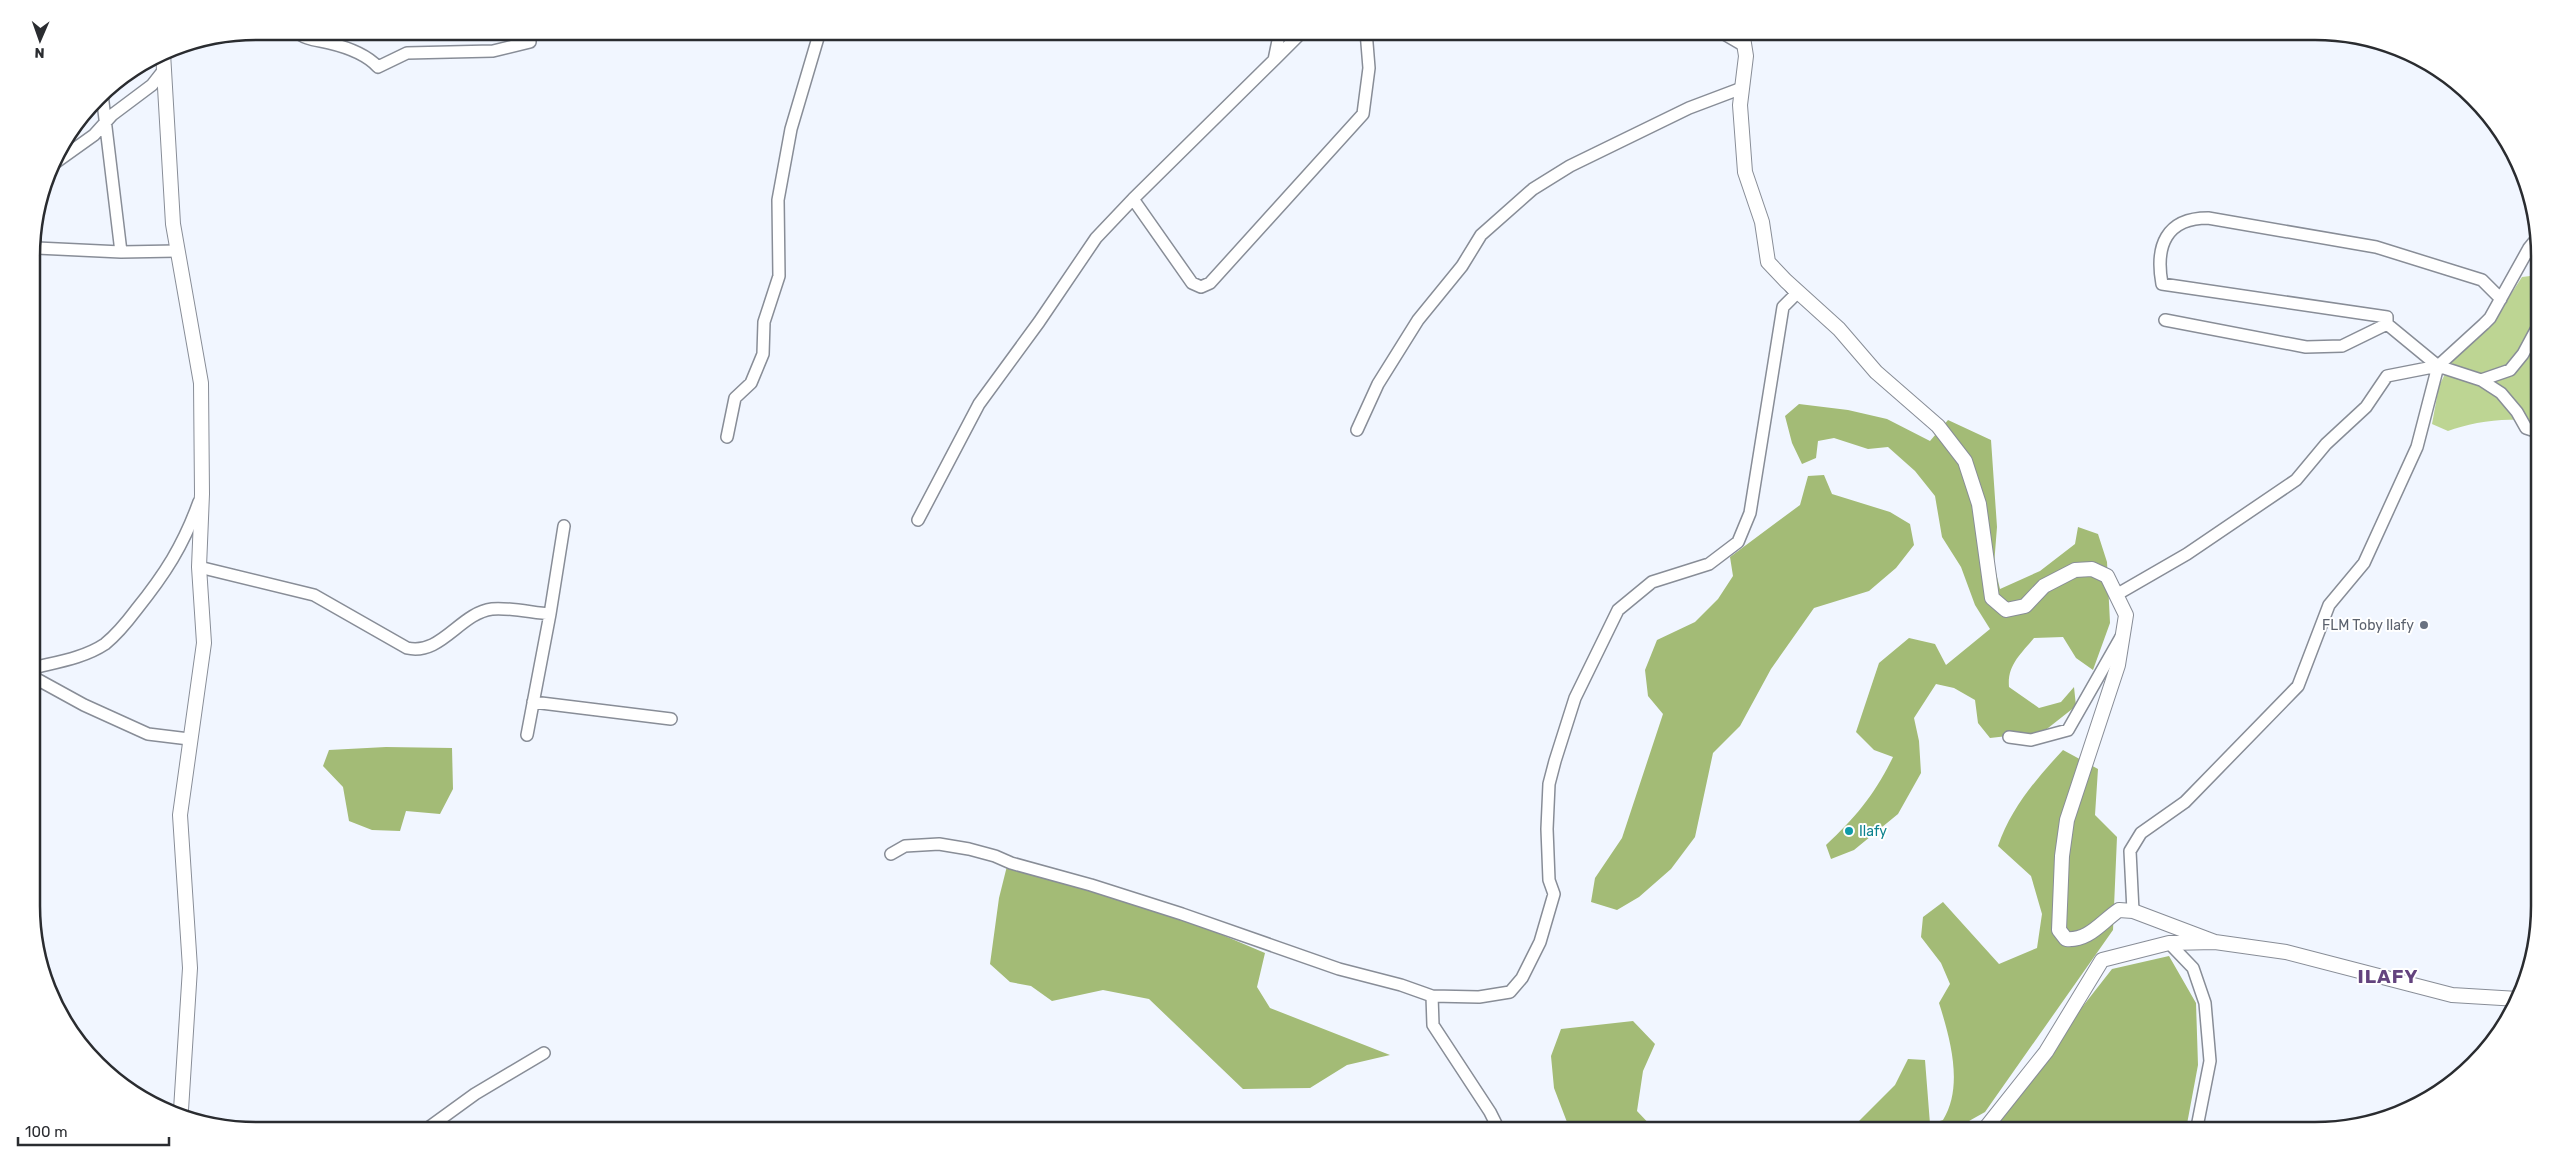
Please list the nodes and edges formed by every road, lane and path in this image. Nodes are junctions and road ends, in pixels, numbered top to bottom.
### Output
1 (316, 40) edge
2 (817, 40) edge
3 (1278, 40) edge
4 (1294, 40) edge
5 (1367, 40) edge
6 (1743, 40) edge
7 (530, 42) dead end
8 (1274, 60) junction
9 (163, 61) edge
10 (163, 71) junction
11 (1742, 88) junction
12 (103, 103) edge
13 (104, 124) junction
14 (65, 156) edge
15 (1133, 199) junction
16 (2531, 246) edge
17 (40, 248) edge
18 (2529, 248) junction
19 (2531, 250) edge
20 (177, 251) junction
21 (122, 252) junction
22 (1786, 281) junction
23 (2501, 299) junction
24 (2165, 320) dead end
25 (2387, 324) junction
26 (2531, 339) edge
27 (2438, 366) junction
28 (2481, 380) junction
29 (1357, 430) dead end
30 (2531, 430) edge
31 (727, 437) dead end
32 (202, 494) junction
33 (918, 520) dead end
34 (564, 526) dead end
35 (199, 567) junction
36 (2116, 595) junction
37 (550, 614) junction
38 (2124, 632) junction
39 (40, 666) edge
40 (40, 681) edge
41 (533, 702) junction
42 (671, 719) dead end
43 (527, 735) dead end
44 (2009, 737) dead end
45 (189, 739) junction
46 (891, 854) dead end
47 (2133, 911) junction
48 (2216, 942) junction
49 (2169, 943) junction
50 (1432, 996) junction
51 (2510, 999) edge
52 (544, 1054) dead end
53 (179, 1108) edge
54 (436, 1122) edge
55 (1495, 1122) edge
56 (1990, 1122) edge
57 (2198, 1122) edge

1 - 7 street
2 - 31 street
3 - 8 street
4 - 8 street
5 - 15 street
6 - 11 street
8 - 15 street
9 - 10 street
10 - 13 street
10 - 20 street
11 - 22 street
11 - 29 street
12 - 13 street
13 - 14 street
13 - 21 street
15 - 33 street
16 - 18 street
17 - 21 street
18 - 19 street
18 - 23 street
20 - 21 street
20 - 32 street
22 - 36 street
22 - 50 street
23 - 25 street
23 - 27 street
24 - 25 street
25 - 27 street
26 - 28 street
27 - 28 street
27 - 36 street
27 - 47 street
28 - 30 street
32 - 35 street
32 - 39 street
34 - 37 street
35 - 37 street
35 - 45 street
36 - 38 street
37 - 41 street
38 - 44 street
38 - 47 street
40 - 45 street
41 - 42 street
41 - 43 street
45 - 53 street
46 - 50 street
47 - 48 street
48 - 49 street
48 - 51 street
49 - 56 street
49 - 57 street
50 - 55 street
52 - 54 street

